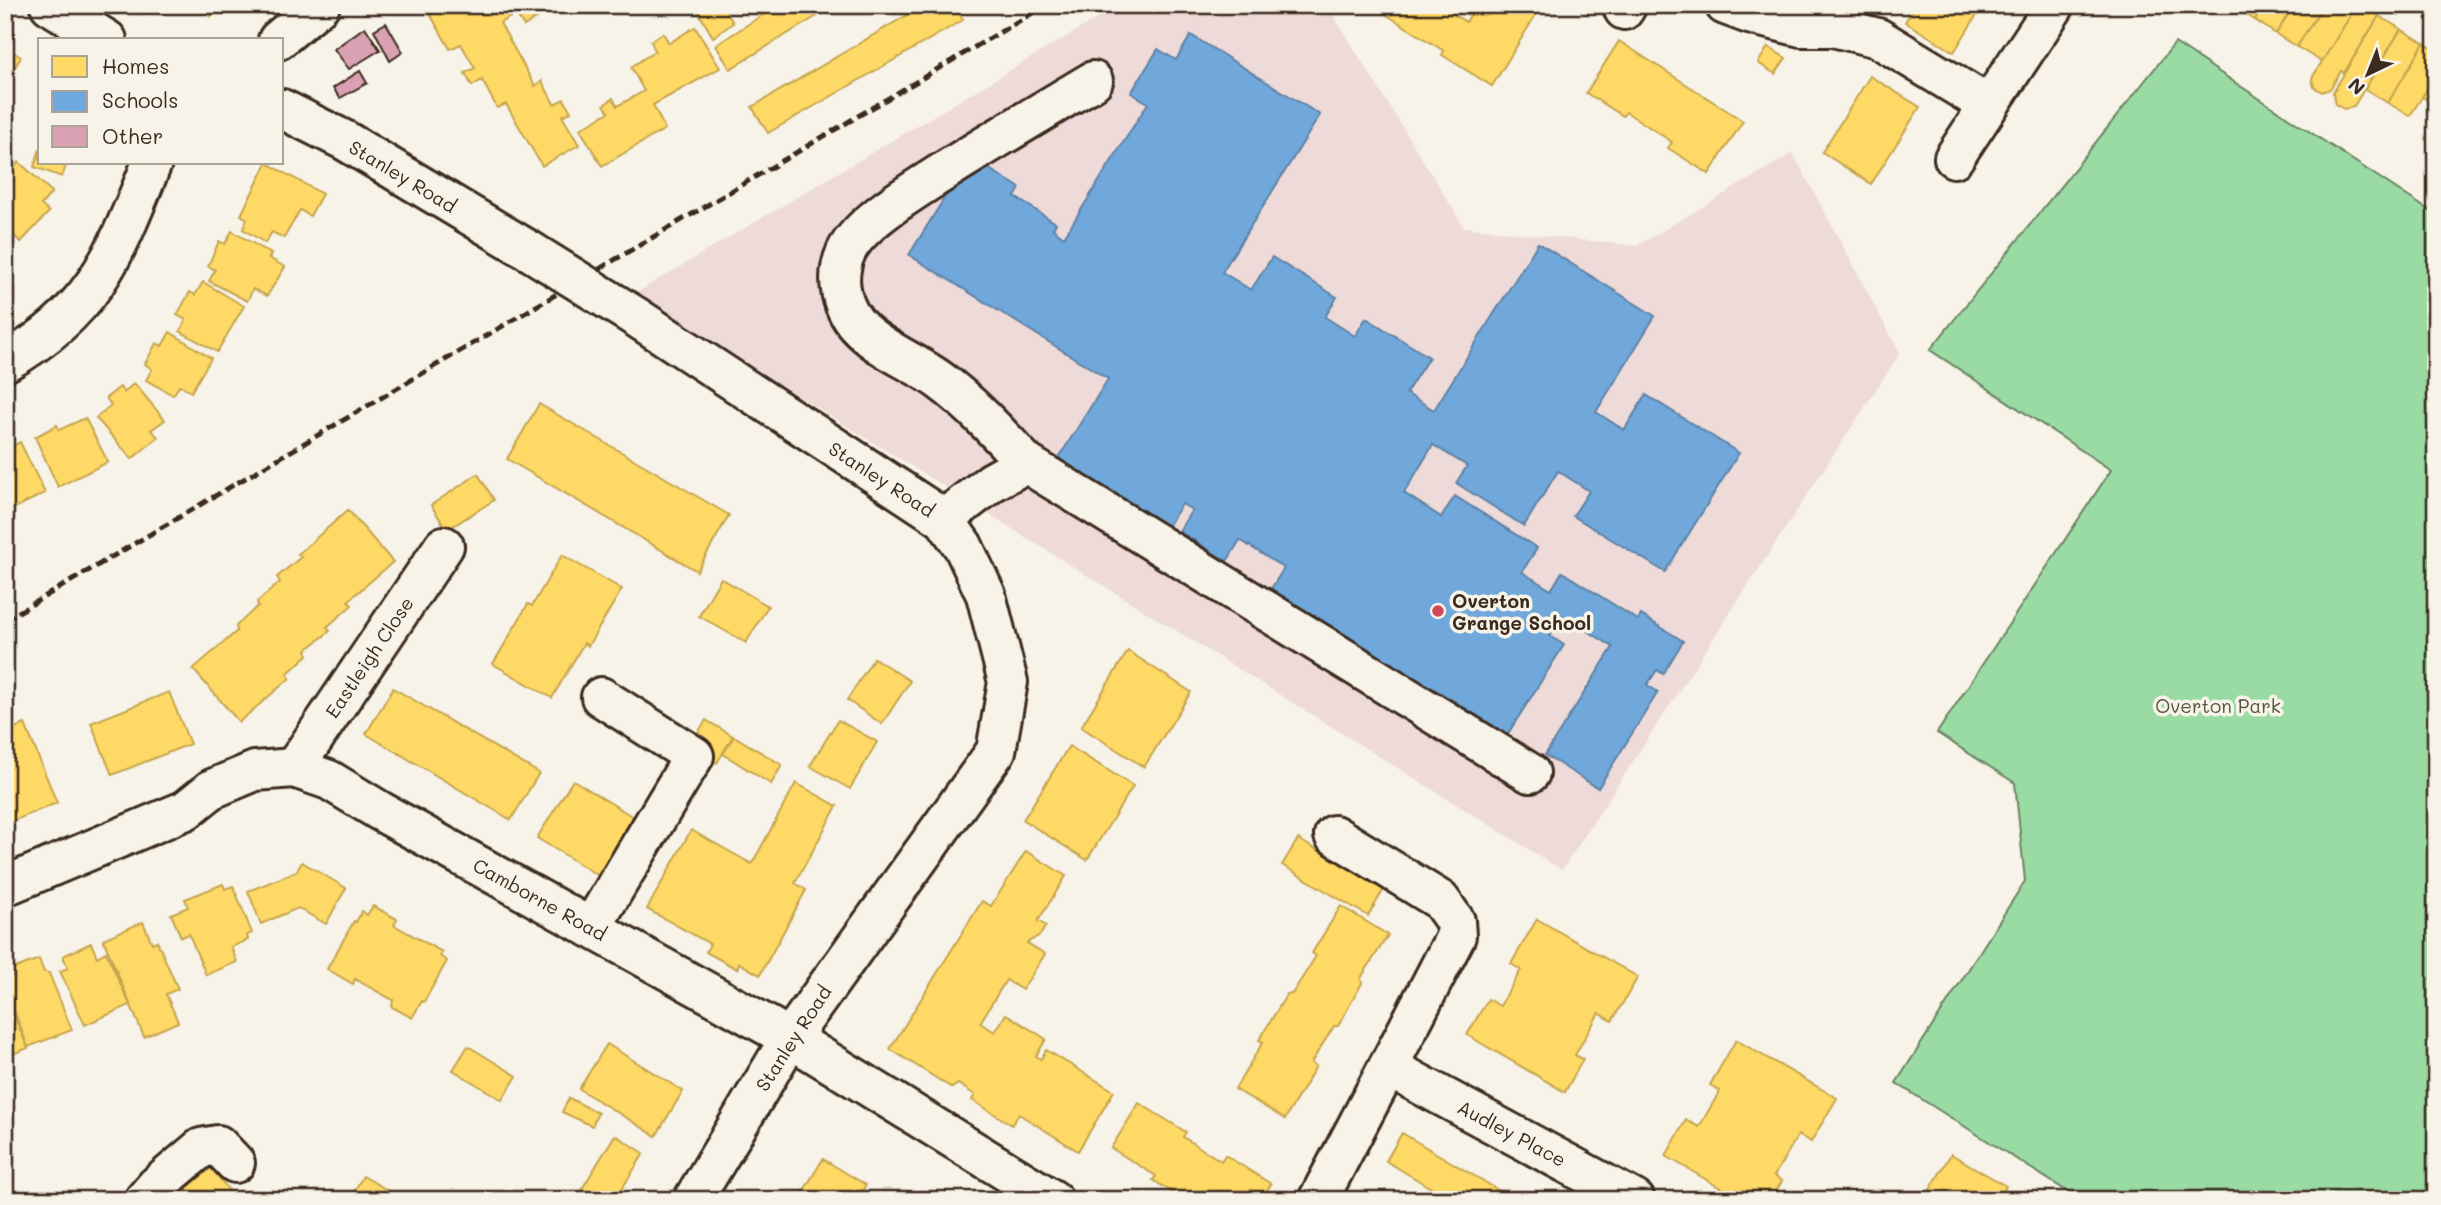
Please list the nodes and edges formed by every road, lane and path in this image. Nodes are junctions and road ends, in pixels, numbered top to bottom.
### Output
1 (50, 5) edge
2 (320, 5) edge
3 (1725, 5) edge
4 (2054, 5) edge
5 (104, 38) edge
6 (280, 38) edge
7 (1093, 81) dead end
8 (1988, 105) junction
9 (287, 111) edge
10 (1954, 158) dead end
11 (152, 164) edge
12 (5, 362) edge
13 (1026, 463) junction
14 (944, 519) junction
15 (444, 546) dead end
16 (601, 697) dead end
17 (294, 768) junction
18 (1530, 773) dead end
19 (1334, 835) dead end
20 (5, 886) edge
21 (591, 928) junction
22 (790, 1038) junction
23 (1388, 1067) junction
24 (234, 1163) dead end
25 (144, 1200) edge
26 (693, 1200) edge
27 (1053, 1200) edge
28 (1318, 1200) edge
29 (1635, 1200) edge

1 - 5 street
2 - 6 street
3 - 8 street
4 - 8 street
7 - 13 street
8 - 10 street
9 - 14 street, Stanley Road, bridge
11 - 12 street
13 - 14 street
13 - 18 street
14 - 22 street, Stanley Road
15 - 17 street, Eastleigh Close
16 - 21 street
17 - 20 street, Camborne Road
17 - 21 street, Camborne Road
19 - 23 street
21 - 22 street, Camborne Road
22 - 26 street, Stanley Road
22 - 27 street, Camborne Road
23 - 28 street
23 - 29 street, Audley Place
24 - 25 street

